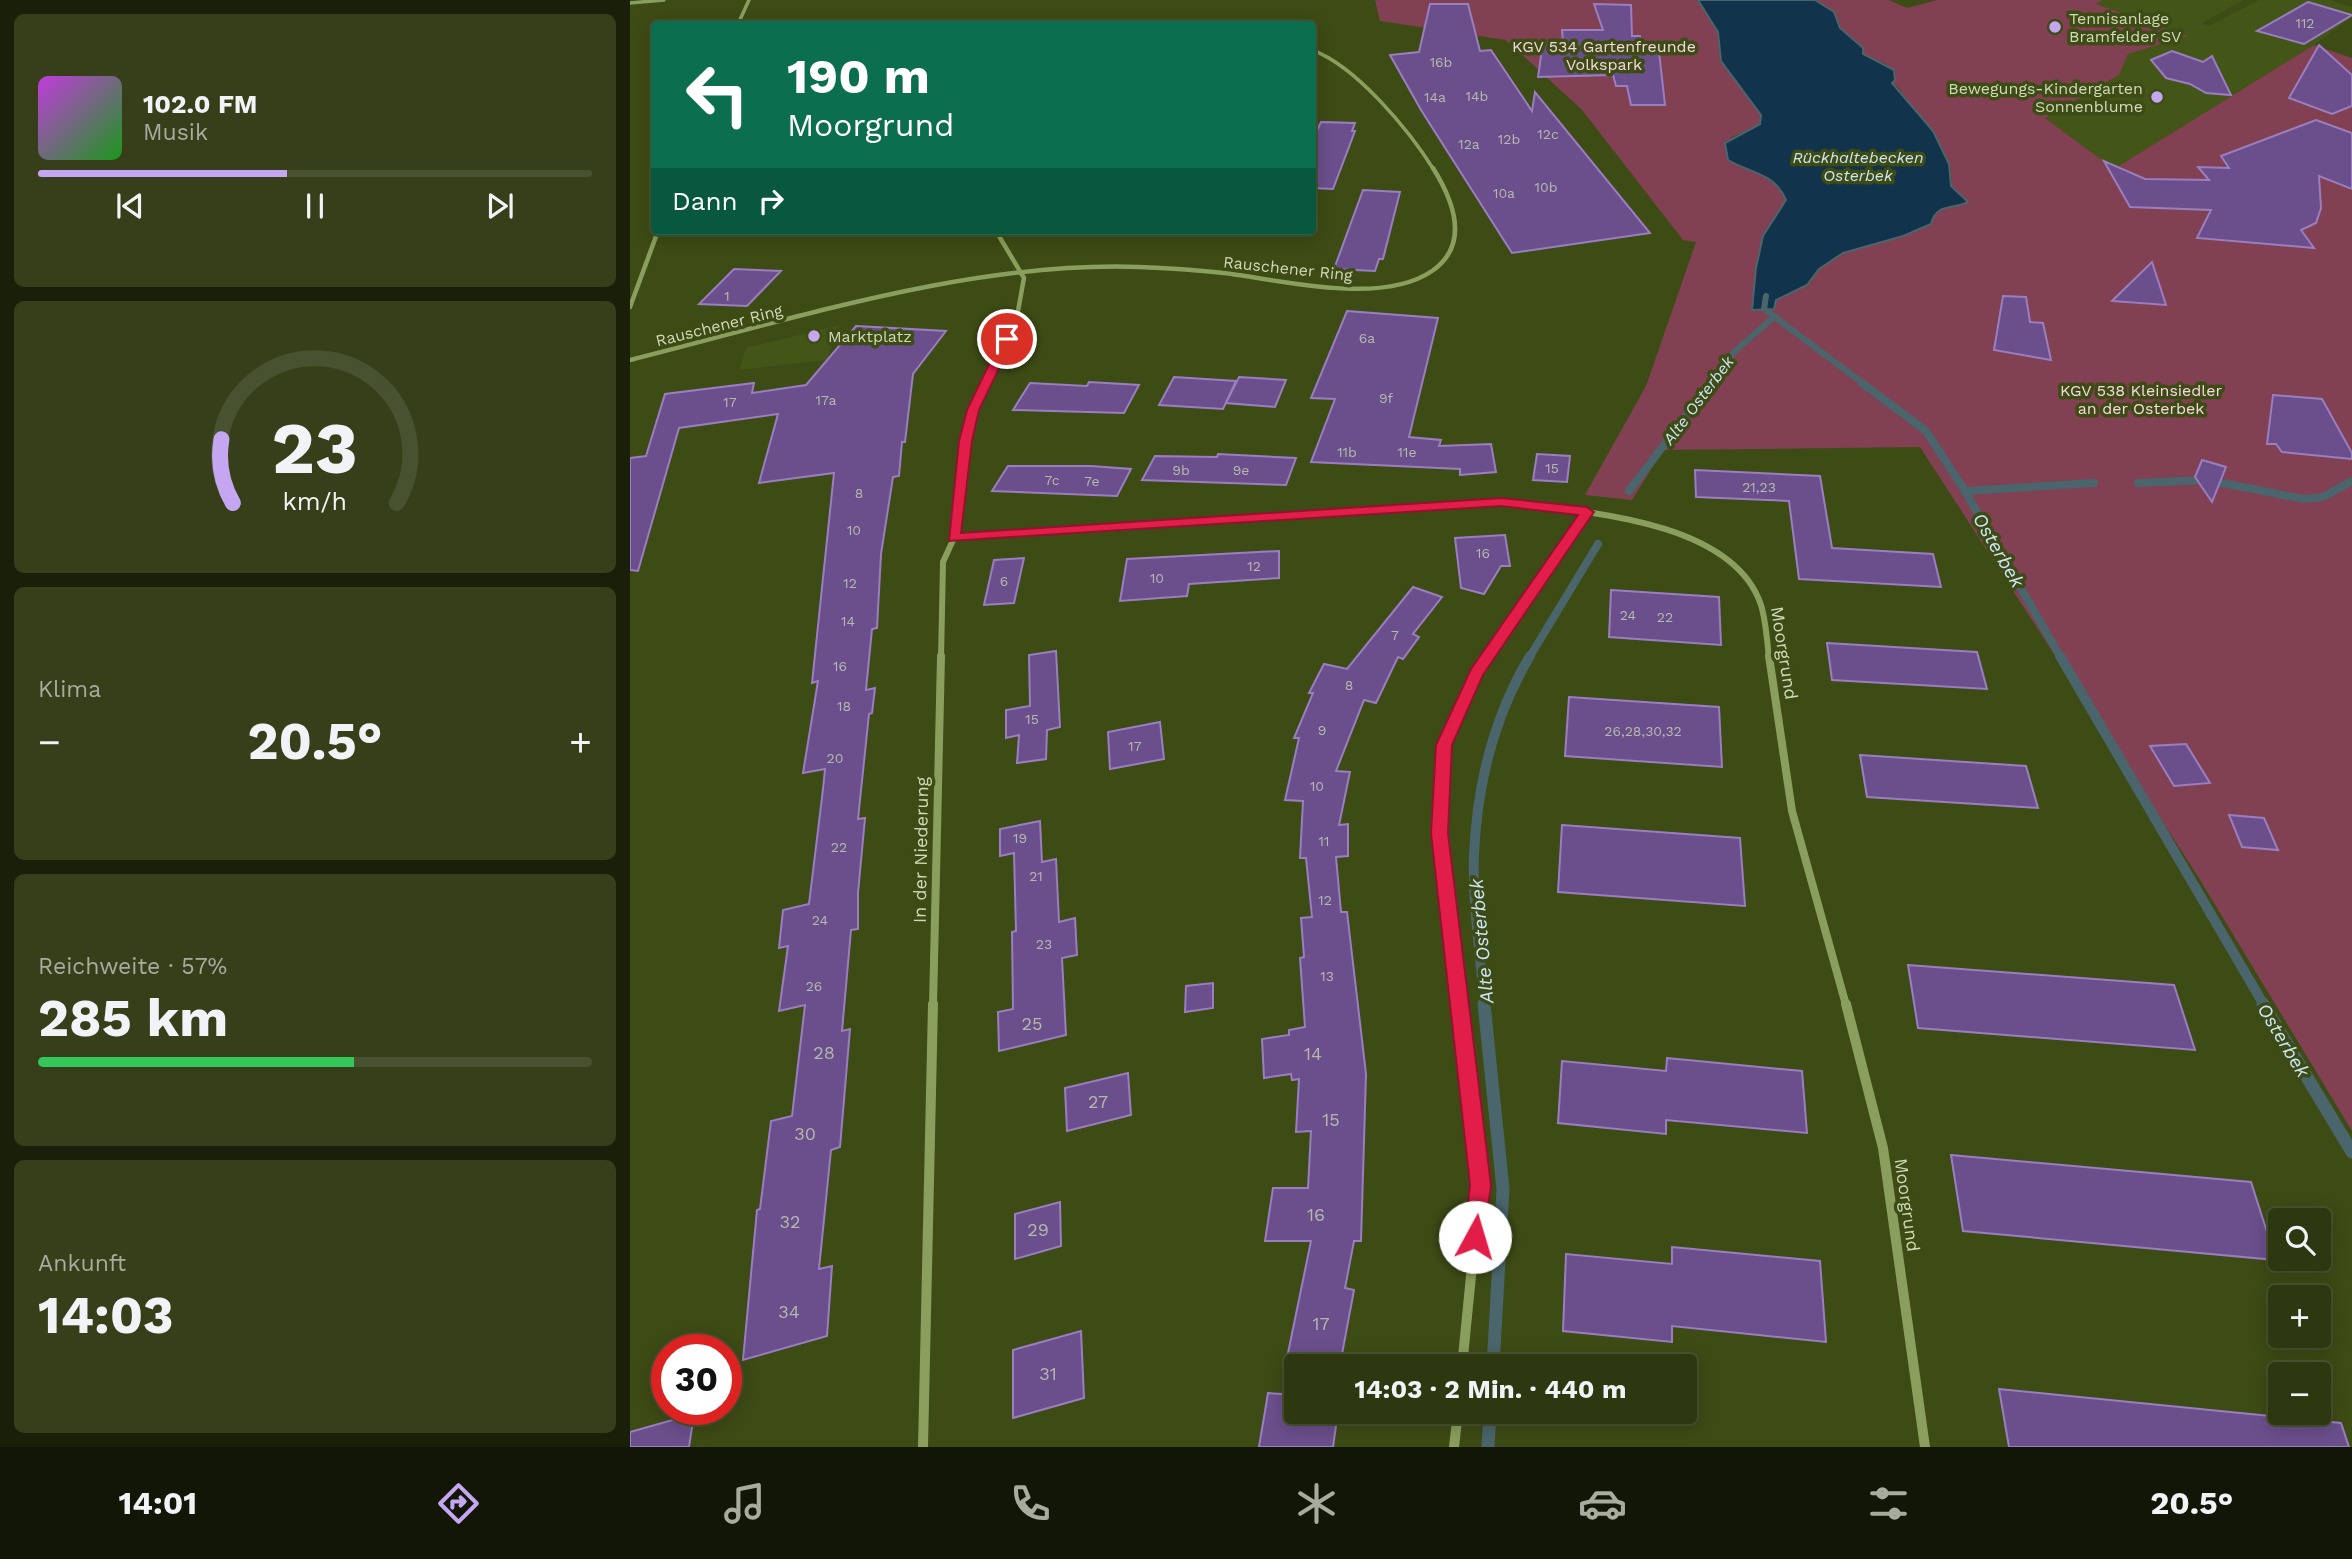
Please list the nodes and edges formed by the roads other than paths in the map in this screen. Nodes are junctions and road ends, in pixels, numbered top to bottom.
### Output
1 (664, 0) edge
2 (749, 0) edge
3 (630, 3) edge
4 (739, 21) edge
5 (1316, 52) edge
6 (657, 235) edge
7 (998, 235) edge
8 (1019, 269) junction
9 (630, 307) edge
10 (630, 360) edge
11 (1587, 512) junction
12 (954, 538) junction
13 (1463, 1354) edge
14 (1457, 1424) edge
15 (923, 1447) edge
16 (1454, 1447) edge
17 (1925, 1447) edge

1 - 3 street
2 - 4 street
5 - 8 street, Rauschener Ring
6 - 9 street
7 - 8 street
8 - 10 street, Rauschener Ring
8 - 12 street, In der Niederung
11 - 12 street, Moorgrund
11 - 13 street
11 - 17 street, Moorgrund
12 - 15 street, In der Niederung
14 - 16 street

